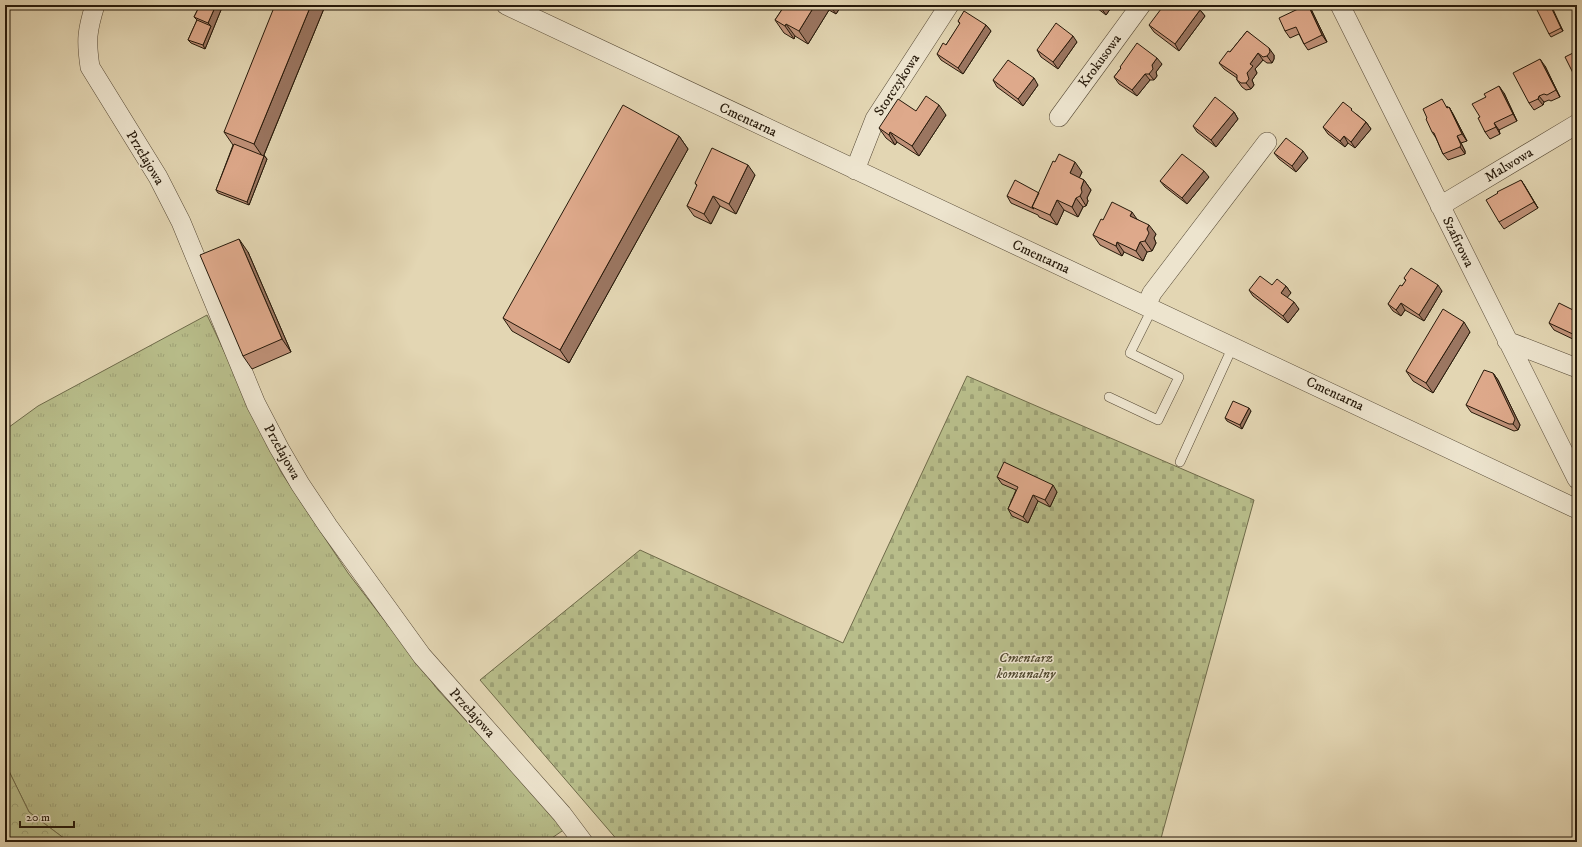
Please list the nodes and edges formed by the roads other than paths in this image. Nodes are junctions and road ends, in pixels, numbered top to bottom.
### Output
1 (95, 5) edge
2 (506, 5) edge
3 (949, 5) edge
4 (1141, 5) edge
5 (1340, 5) edge
6 (1059, 117) dead end
7 (1577, 124) edge
8 (1267, 142) dead end
9 (855, 170) junction
10 (1440, 206) junction
11 (1149, 307) junction
12 (1507, 341) junction
13 (1233, 346) junction
14 (1577, 368) edge
15 (1109, 397) dead end
16 (1180, 462) dead end
17 (1577, 479) edge
18 (1576, 504) edge
19 (583, 842) edge

1 - 19 street, Przełajowa
2 - 9 street, Cmentarna
3 - 9 street, Storczykowa
4 - 6 street, Krokusowa
5 - 10 street, Szafirowa
7 - 10 street, Malwowa
8 - 11 street
9 - 11 street, Cmentarna
10 - 12 street, Szafirowa
11 - 13 street, Cmentarna
11 - 15 lane
12 - 14 street
12 - 17 street, Szafirowa
13 - 16 lane
13 - 18 street, Cmentarna

